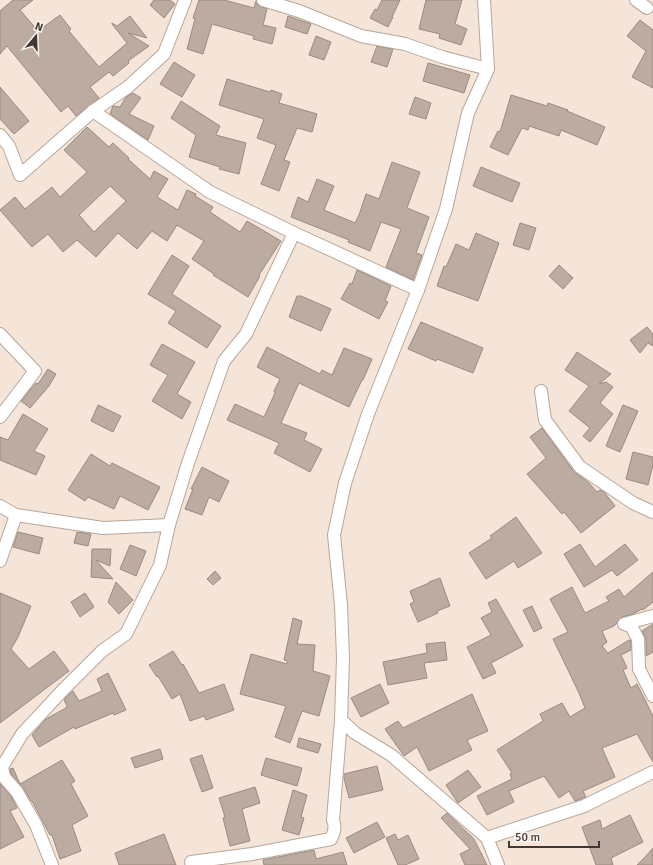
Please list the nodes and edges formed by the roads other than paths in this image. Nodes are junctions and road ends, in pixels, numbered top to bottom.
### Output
1 (185, 0) edge
2 (263, 0) edge
3 (484, 0) edge
4 (636, 0) edge
5 (647, 8) dead end
6 (488, 69) junction
7 (93, 111) junction
8 (0, 135) edge
9 (294, 233) junction
10 (418, 290) junction
11 (0, 334) edge
12 (541, 391) dead end
13 (0, 417) edge
14 (0, 506) edge
15 (653, 512) edge
16 (16, 515) junction
17 (169, 525) junction
18 (0, 561) edge
19 (653, 616) edge
20 (653, 696) edge
21 (341, 720) junction
22 (653, 772) edge
23 (487, 838) junction
24 (191, 862) dead end
25 (52, 865) edge
26 (498, 865) edge

1 - 7 street
2 - 6 street
3 - 6 street
4 - 5 street
6 - 10 street
7 - 8 street
7 - 9 street
9 - 10 street
9 - 17 street
10 - 21 street
11 - 13 street
12 - 15 street
14 - 16 street
16 - 17 street
16 - 18 street
17 - 25 street
19 - 20 street
21 - 23 street
21 - 24 street
22 - 23 street
23 - 26 street

